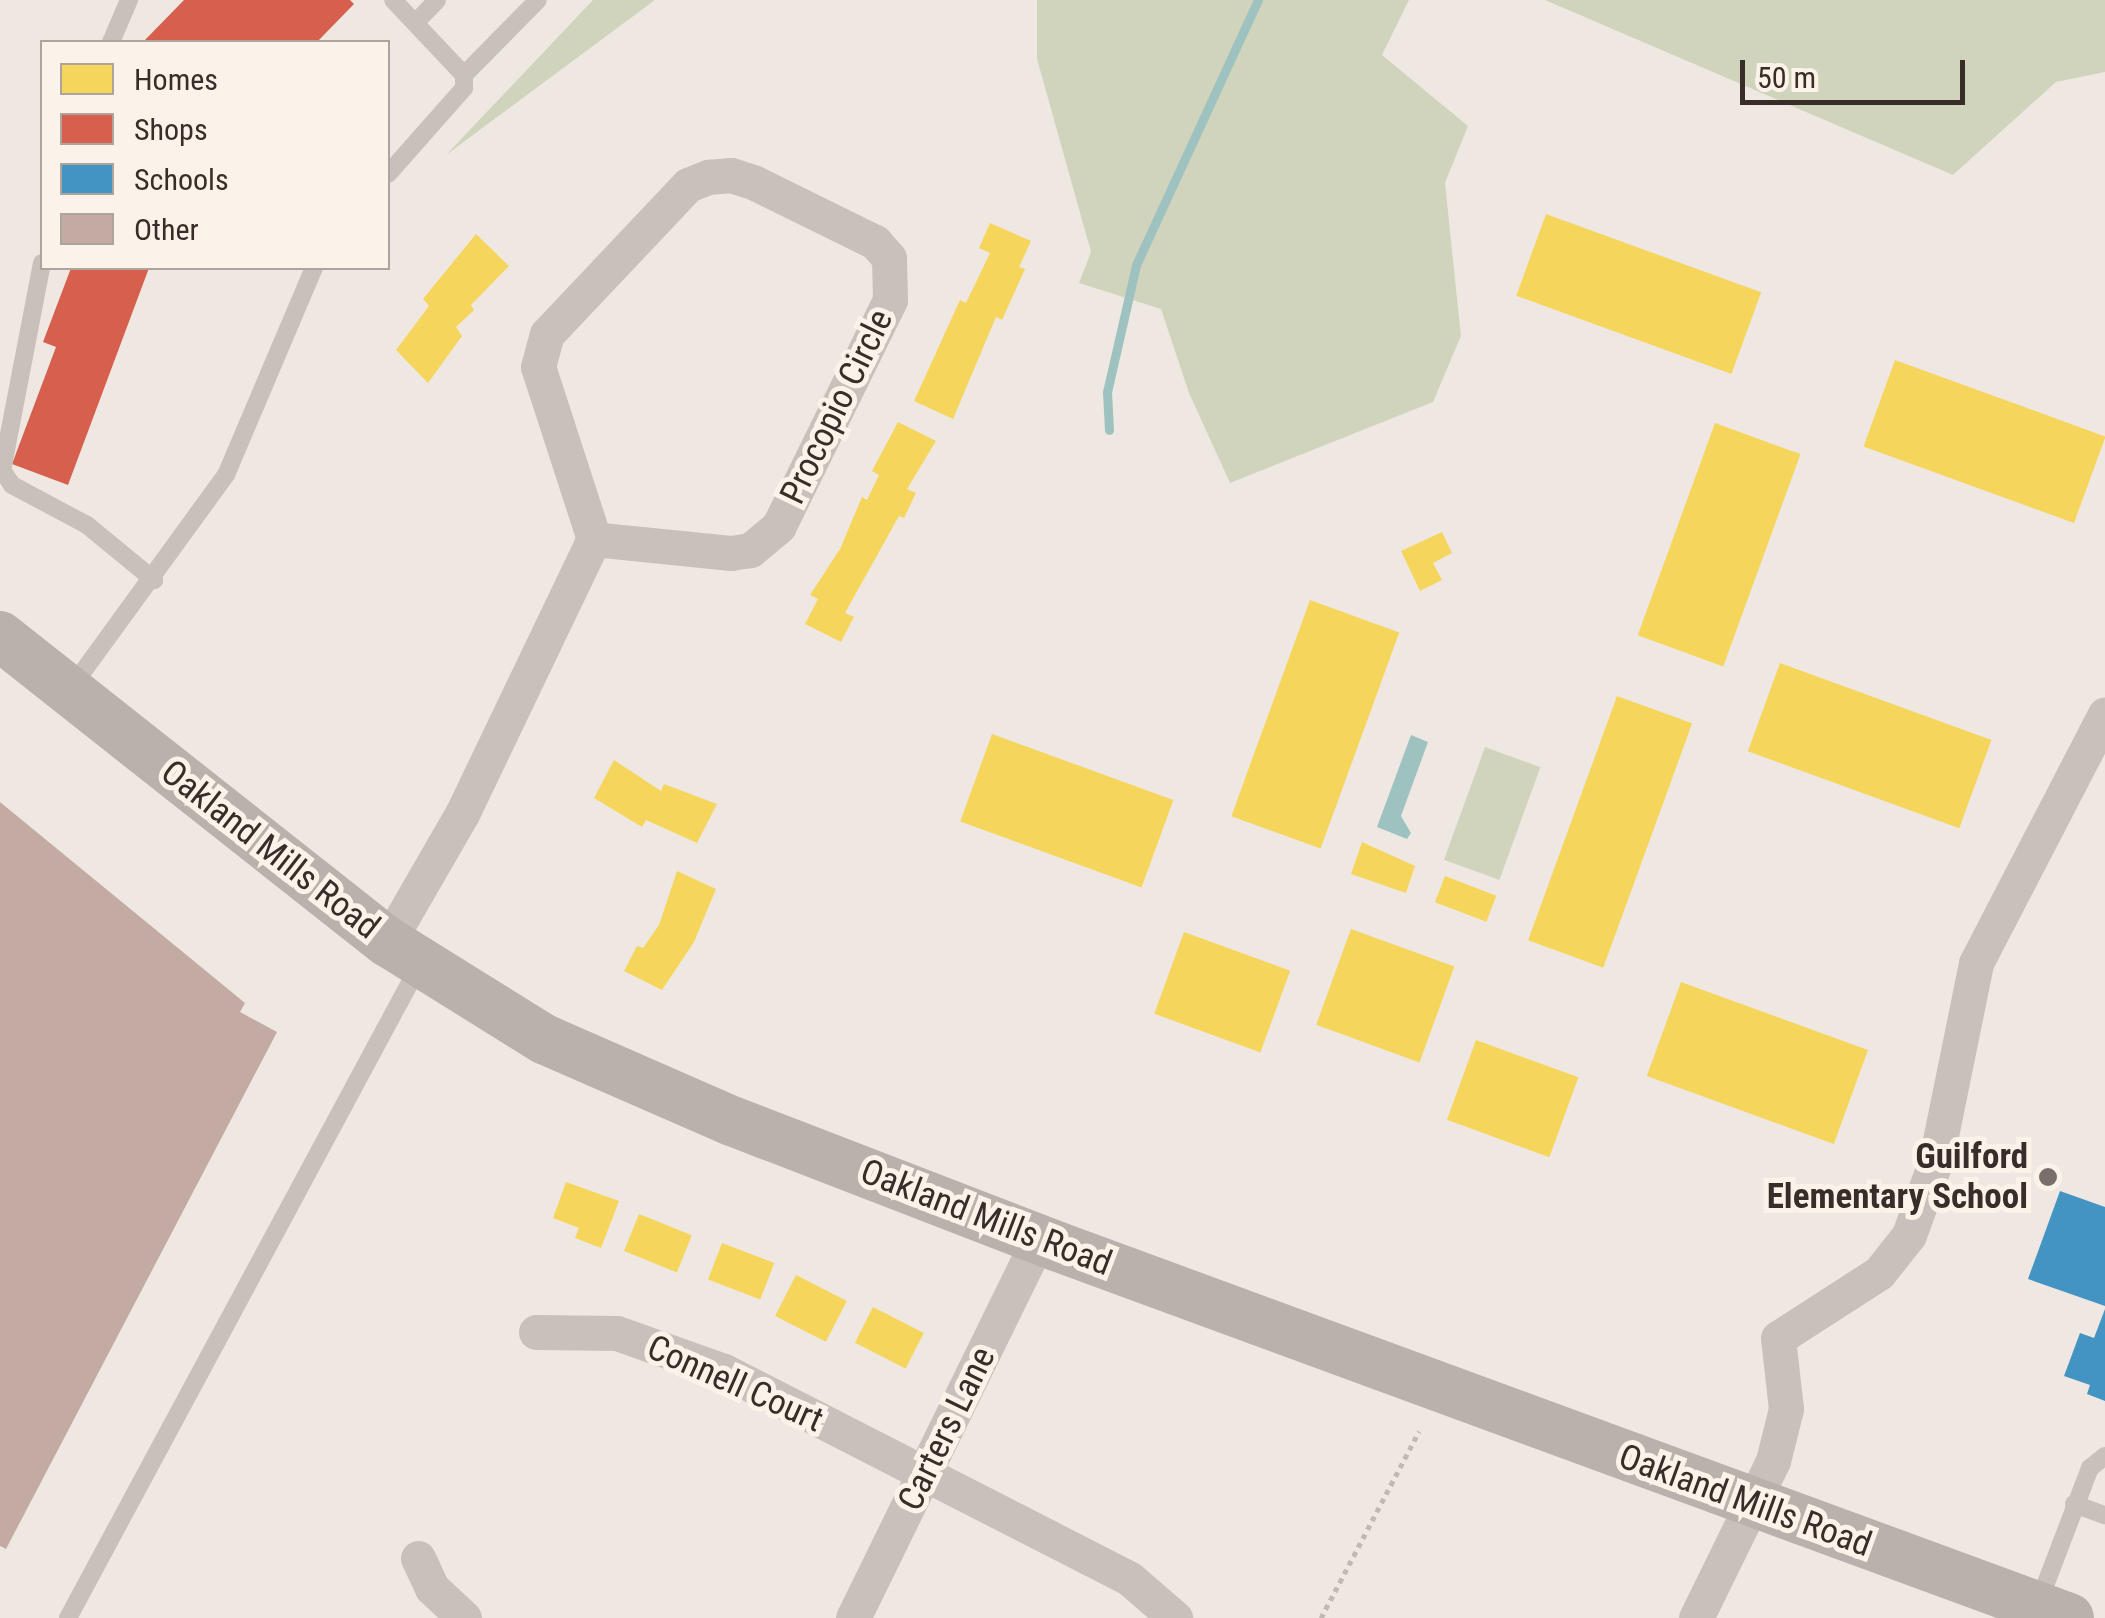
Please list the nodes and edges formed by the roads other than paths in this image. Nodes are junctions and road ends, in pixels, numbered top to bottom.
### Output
1 (129, 0) edge
2 (393, 0) edge
3 (438, 0) edge
4 (538, 0) edge
5 (416, 22) junction
6 (112, 40) edge
7 (464, 75) junction
8 (390, 172) edge
9 (41, 270) edge
10 (313, 270) edge
11 (594, 539) junction
12 (154, 580) junction
13 (0, 636) edge
14 (67, 692) junction
15 (2105, 714) edge
16 (404, 953) junction
17 (1040, 1238) junction
18 (536, 1332) dead end
19 (2105, 1456) edge
20 (925, 1476) junction
21 (2074, 1504) junction
22 (1753, 1505) junction
23 (2105, 1515) edge
24 (418, 1558) dead end
25 (2054, 1611) edge
26 (68, 1618) edge
27 (464, 1618) edge
28 (854, 1618) edge
29 (1174, 1618) edge
30 (1696, 1618) edge

1 - 6 lane
2 - 5 lane
3 - 5 lane
4 - 7 lane
5 - 7 lane
7 - 8 lane
9 - 12 lane
10 - 12 lane
11 - 11 street, Procopio Circle
11 - 16 street
12 - 14 lane
13 - 14 street, Oakland Mills Road
14 - 16 street, Oakland Mills Road
15 - 22 street
16 - 17 street, Oakland Mills Road
16 - 26 lane
17 - 20 street, Carters Lane
17 - 22 street, Oakland Mills Road
18 - 20 street, Connell Court
19 - 21 lane
20 - 28 street, Carters Lane
20 - 29 street, Connell Court
21 - 23 lane
21 - 25 lane
22 - 25 street, Oakland Mills Road
22 - 30 street
24 - 27 street

